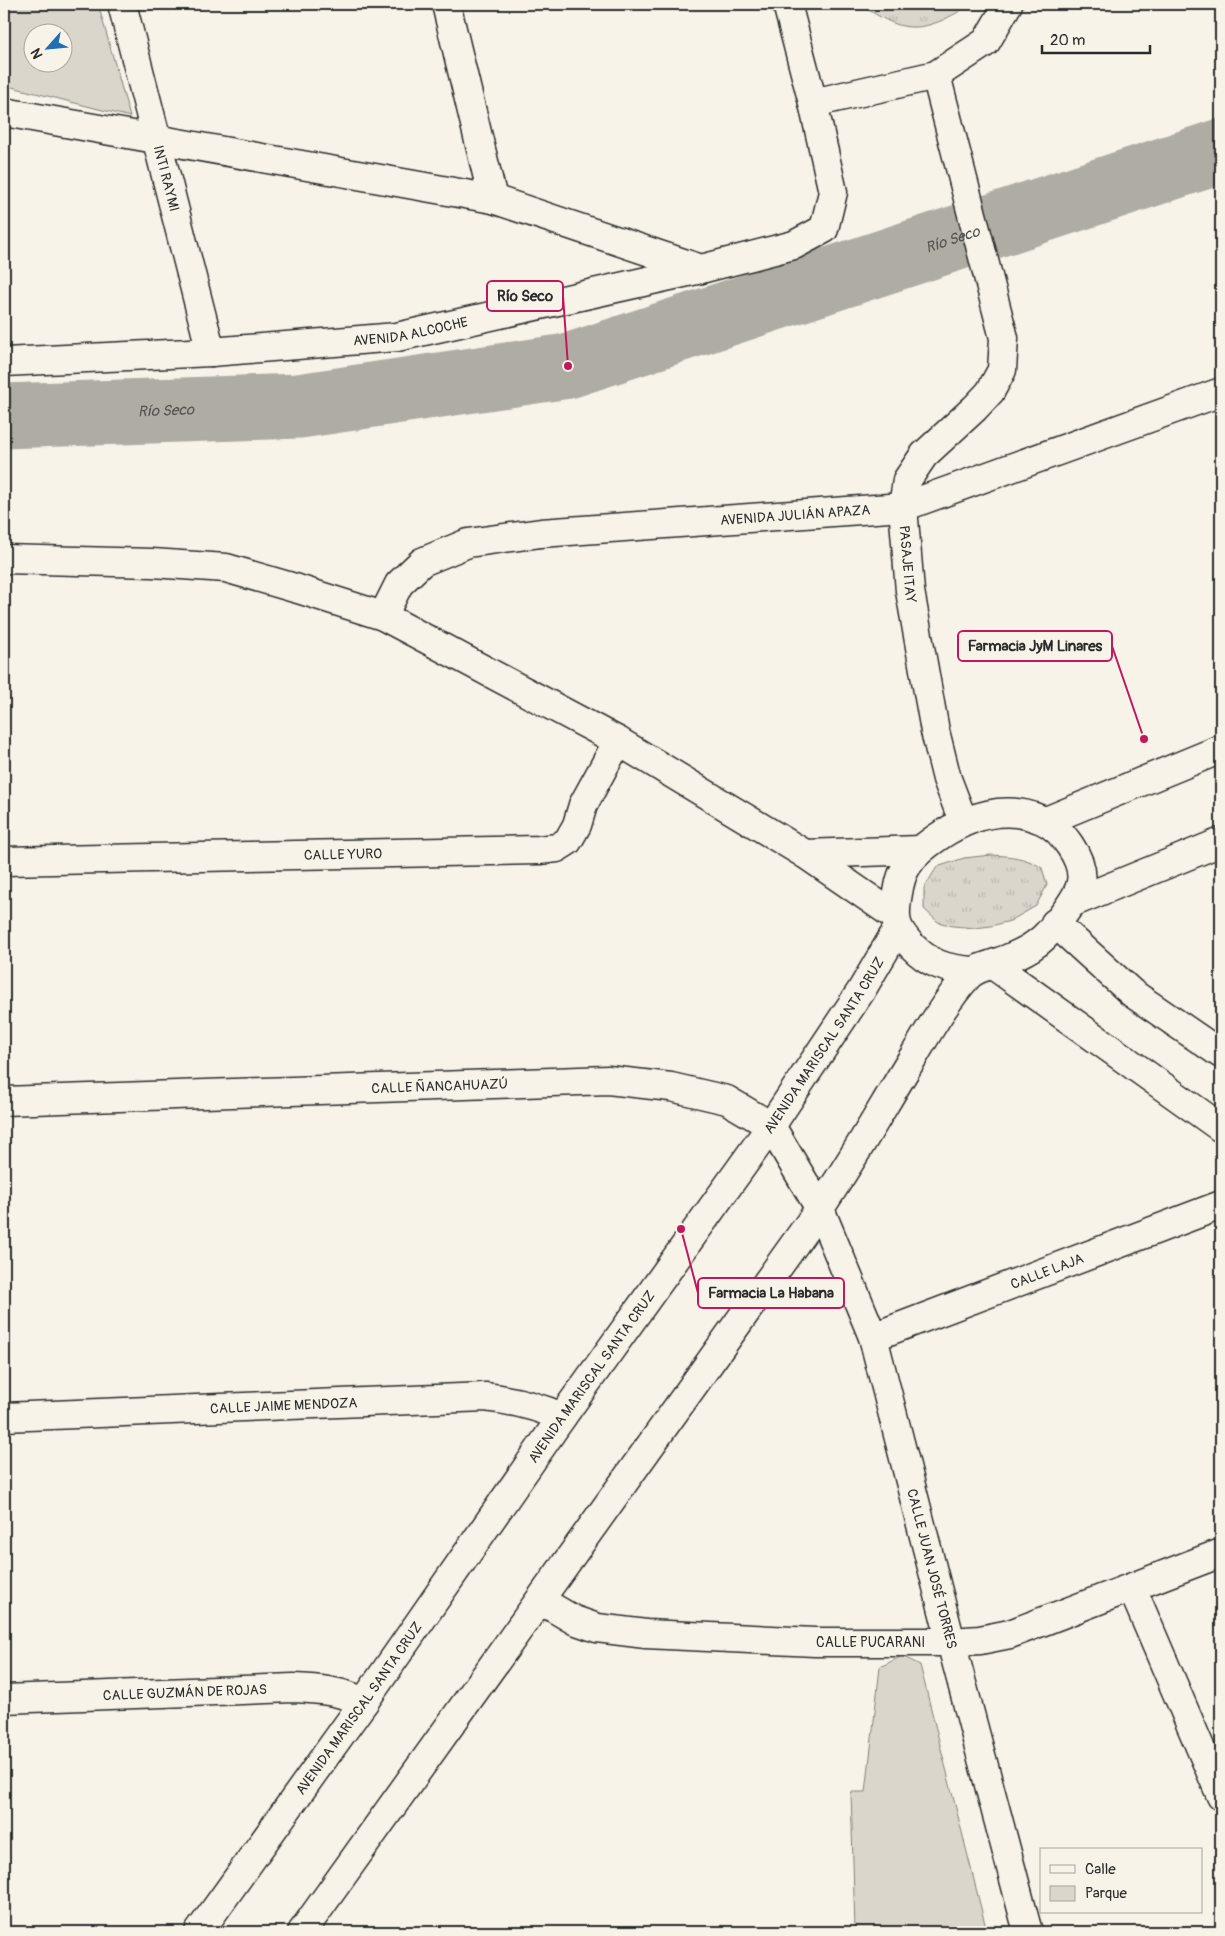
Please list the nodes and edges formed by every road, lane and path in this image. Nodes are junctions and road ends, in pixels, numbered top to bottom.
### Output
1 (122, 4) edge
2 (446, 4) edge
3 (787, 4) edge
4 (1008, 4) edge
5 (936, 75) junction
6 (813, 103) junction
7 (4, 112) edge
8 (156, 139) junction
9 (493, 199) junction
10 (701, 269) junction
11 (211, 352) junction
12 (4, 362) edge
13 (1221, 392) edge
14 (903, 507) junction
15 (4, 559) edge
16 (383, 616) junction
17 (618, 741) junction
18 (1221, 749) edge
19 (963, 822) junction
20 (1046, 822) junction
21 (1221, 842) edge
22 (920, 850) junction
23 (805, 854) junction
24 (4, 861) edge
25 (1074, 902) junction
26 (896, 922) junction
27 (1055, 923) junction
28 (982, 968) junction
29 (1221, 1054) edge
30 (4, 1101) edge
31 (771, 1126) junction
32 (1221, 1128) edge
33 (1221, 1205) edge
34 (820, 1209) junction
35 (873, 1337) junction
36 (4, 1417) edge
37 (562, 1417) junction
38 (1221, 1553) edge
39 (1132, 1588) junction
40 (540, 1600) junction
41 (951, 1642) junction
42 (4, 1698) edge
43 (364, 1702) junction
44 (1221, 1796) edge
45 (199, 1932) edge
46 (302, 1932) edge
47 (1028, 1932) edge

1 - 8 street, INTI RAYMI
2 - 9 street
3 - 6 street, AVENIDA ALCOCHE
4 - 5 street
5 - 6 street
5 - 14 street, PASAJE ITAY
6 - 10 street, AVENIDA ALCOCHE
7 - 8 street
8 - 9 street
8 - 11 street, INTI RAYMI
9 - 10 street
10 - 11 street, AVENIDA ALCOCHE
11 - 12 street, AVENIDA ALCOCHE
13 - 14 street, AVENIDA JULIÁN APAZA
14 - 16 street, AVENIDA JULIÁN APAZA
14 - 19 street, PASAJE ITAY
15 - 16 street
16 - 17 street
17 - 23 street
17 - 24 street, CALLE YURO
18 - 20 street
19 - 20 street
19 - 22 street, AVENIDA MARISCAL SANTA CRUZ
20 - 25 street
21 - 25 street
22 - 23 street
22 - 26 street, AVENIDA MARISCAL SANTA CRUZ
23 - 26 street
25 - 27 street
26 - 28 street
26 - 31 street, AVENIDA MARISCAL SANTA CRUZ
27 - 28 street
27 - 29 street
28 - 32 street
28 - 34 street
30 - 31 street, CALLE ÑANCAHUAZÚ
31 - 34 street, CALLE ÑANCAHUAZÚ
31 - 37 street, AVENIDA MARISCAL SANTA CRUZ
33 - 35 street, CALLE LAJA
34 - 35 street, CALLE JUAN JOSÉ TORRES
34 - 40 street
35 - 41 street, CALLE JUAN JOSÉ TORRES
36 - 37 street, CALLE JAIME MENDOZA
37 - 43 street, AVENIDA MARISCAL SANTA CRUZ
38 - 39 street, CALLE PUCARANI
39 - 41 street, CALLE PUCARANI
39 - 44 street
40 - 41 street, CALLE PUCARANI
40 - 46 street
41 - 47 street, CALLE JUAN JOSÉ TORRES
42 - 43 street, CALLE GUZMÁN DE ROJAS
43 - 45 street, AVENIDA MARISCAL SANTA CRUZ

